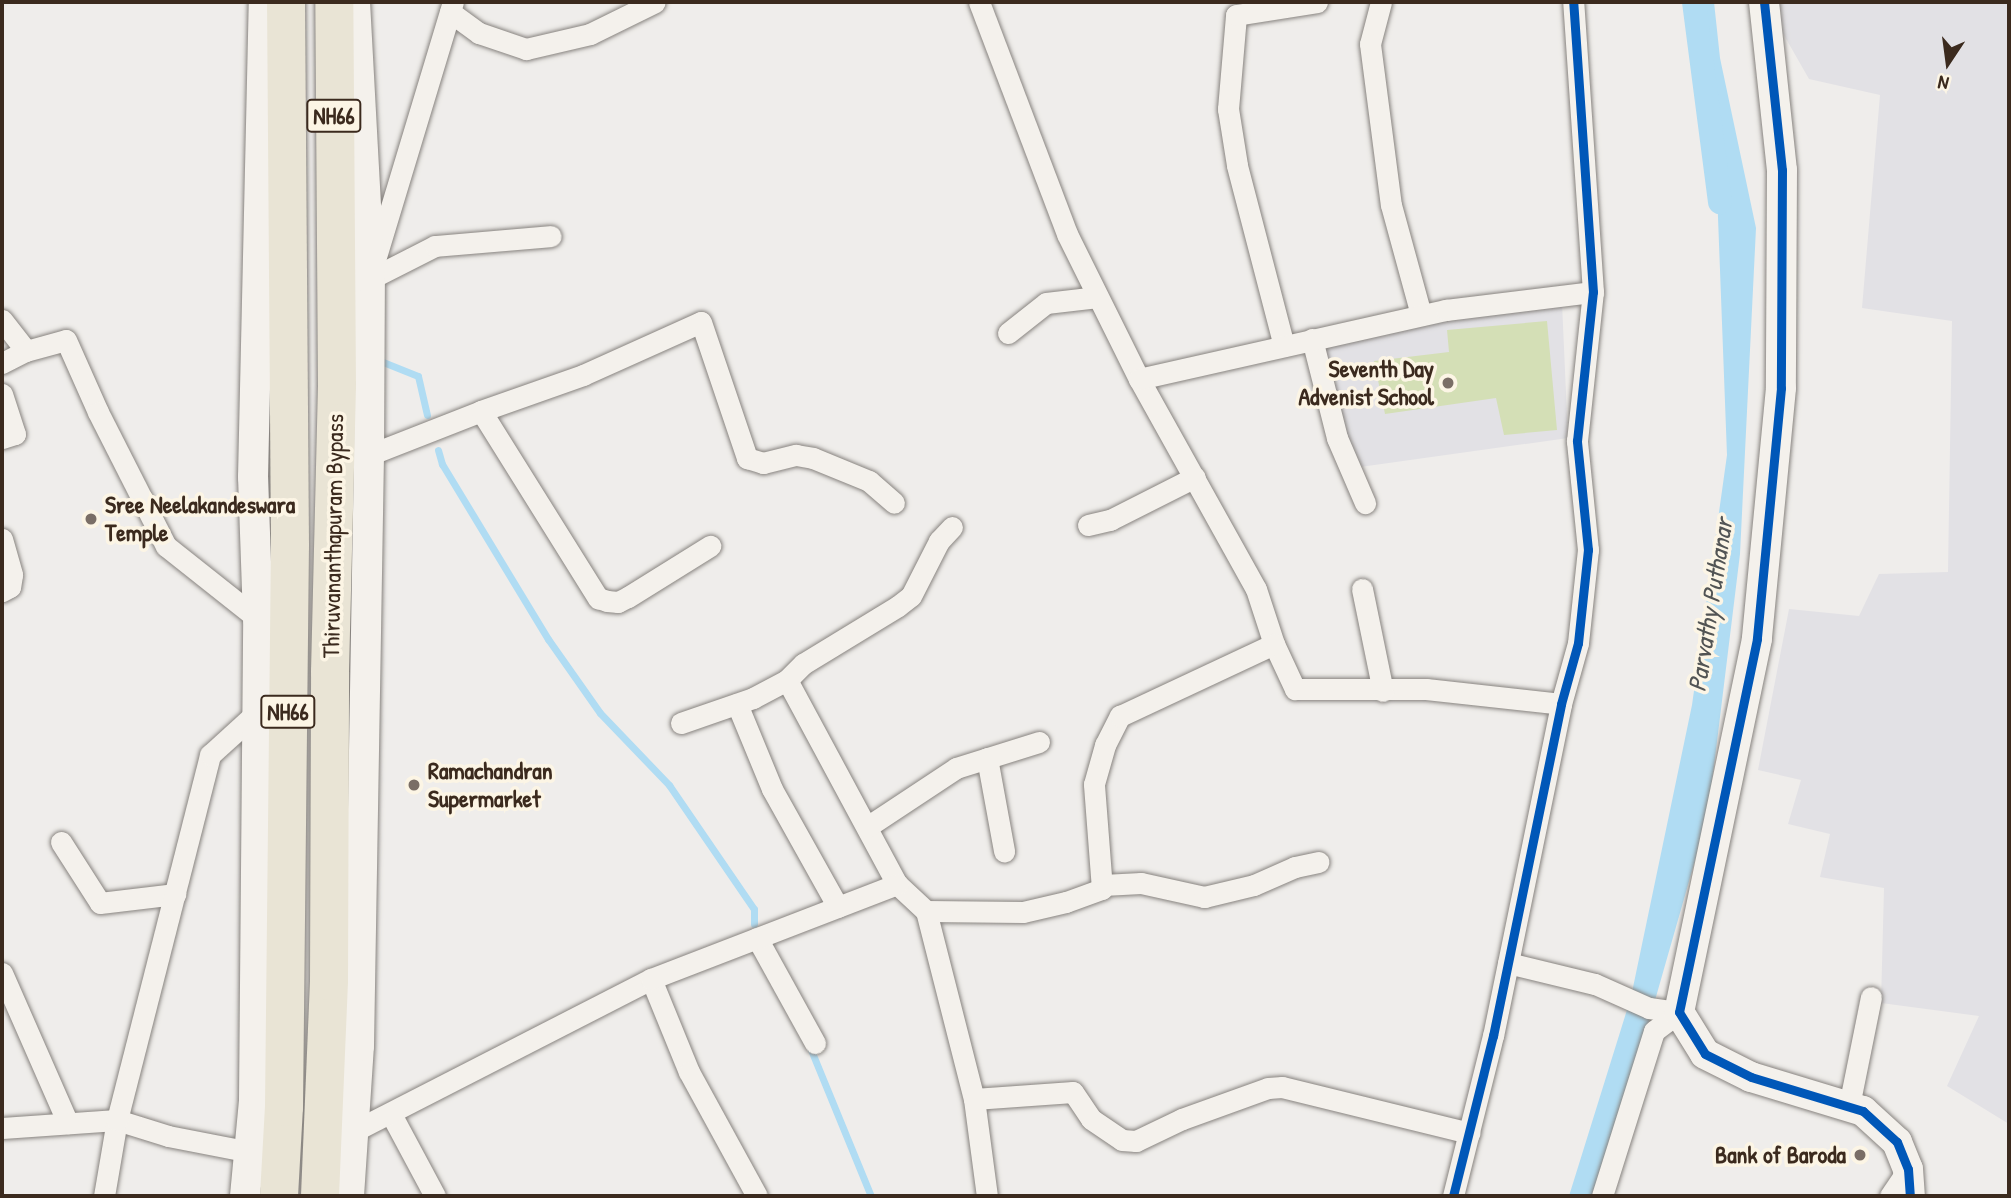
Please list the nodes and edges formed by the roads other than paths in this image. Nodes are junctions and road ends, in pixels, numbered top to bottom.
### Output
1 (264, 2) edge
2 (286, 2) edge
3 (334, 2) edge
4 (355, 2) edge
5 (655, 2) edge
6 (979, 2) edge
7 (1317, 2) edge
8 (1381, 2) edge
9 (1573, 2) edge
10 (1764, 2) edge
11 (452, 7) edge
12 (1235, 9) edge
13 (551, 236) dead end
14 (370, 279) junction
15 (1593, 292) junction
16 (1098, 297) junction
17 (1421, 315) junction
18 (2, 320) edge
19 (1008, 333) dead end
20 (1312, 340) junction
21 (1284, 346) junction
22 (26, 351) junction
23 (2, 363) edge
24 (1139, 379) junction
25 (2, 394) edge
26 (481, 411) junction
27 (2, 438) edge
28 (369, 455) junction
29 (1195, 477) junction
30 (894, 503) dead end
31 (1365, 503) dead end
32 (1088, 525) dead end
33 (952, 527) dead end
34 (2, 539) edge
35 (710, 546) dead end
36 (1362, 589) dead end
37 (2, 591) edge
38 (258, 619) junction
39 (1274, 645) junction
40 (787, 680) junction
41 (1383, 691) junction
42 (737, 704) junction
43 (1561, 704) junction
44 (255, 714) junction
45 (681, 723) dead end
46 (1039, 742) dead end
47 (987, 758) junction
48 (867, 827) junction
49 (61, 842) dead end
50 (1004, 850) dead end
51 (1318, 862) dead end
52 (897, 884) junction
53 (1102, 885) junction
54 (175, 894) junction
55 (838, 907) junction
56 (926, 911) junction
57 (757, 938) junction
58 (1508, 963) junction
59 (2, 973) edge
60 (651, 979) junction
61 (1871, 997) dead end
62 (1679, 1012) junction
63 (815, 1043) dead end
64 (974, 1100) junction
65 (1849, 1106) junction
66 (391, 1114) junction
67 (117, 1120) junction
68 (68, 1123) junction
69 (2, 1128) edge
70 (356, 1130) junction
71 (1469, 1133) junction
72 (250, 1152) junction
73 (1909, 1183) edge
74 (104, 1196) edge
75 (245, 1196) edge
76 (279, 1196) edge
77 (320, 1196) edge
78 (349, 1196) edge
79 (435, 1196) edge
80 (757, 1196) edge
81 (987, 1196) edge
82 (1453, 1196) edge
83 (1602, 1196) edge
84 (1890, 1196) edge

1 - 38 street
2 - 76 highway, Thiruvananthapuram Bypass / NH66
3 - 77 highway, Thiruvananthapuram Bypass / NH66
4 - 14 street, Thiruvananthapuram Bypass
5 - 11 street
6 - 16 street
7 - 12 street
8 - 17 street
9 - 15 street
10 - 62 street
11 - 14 street
12 - 21 street
13 - 14 street
14 - 28 street, Thiruvananthapuram Bypass
15 - 17 street
15 - 43 street
16 - 19 street
16 - 24 street
17 - 20 street
18 - 22 street
20 - 21 street
20 - 31 street
21 - 24 street
22 - 23 street
22 - 38 street
24 - 29 street
25 - 27 street
26 - 28 street
26 - 30 street
26 - 35 street
28 - 70 street, Thiruvananthapuram Bypass
29 - 32 street
29 - 39 street
33 - 40 street
34 - 37 street
36 - 41 street
38 - 44 street
39 - 41 street
39 - 53 street
40 - 42 street
40 - 48 street
41 - 43 street
42 - 45 street
42 - 55 street
43 - 58 street
44 - 54 street
44 - 72 street
46 - 47 street
47 - 48 street
47 - 50 street
48 - 52 street
49 - 54 street
51 - 53 street
52 - 55 street
52 - 56 street
53 - 56 street
54 - 67 street
55 - 57 street
56 - 64 street
57 - 60 street
57 - 63 street
58 - 62 street
58 - 71 street
59 - 68 street
60 - 66 street
60 - 80 street
61 - 65 street
62 - 65 street
62 - 83 street
64 - 71 street
64 - 81 street
65 - 73 street
66 - 70 street
66 - 79 street
67 - 68 street
67 - 72 street
67 - 74 street
68 - 69 street
70 - 78 street, Thiruvananthapuram Bypass
71 - 82 street
72 - 75 street
73 - 84 street

